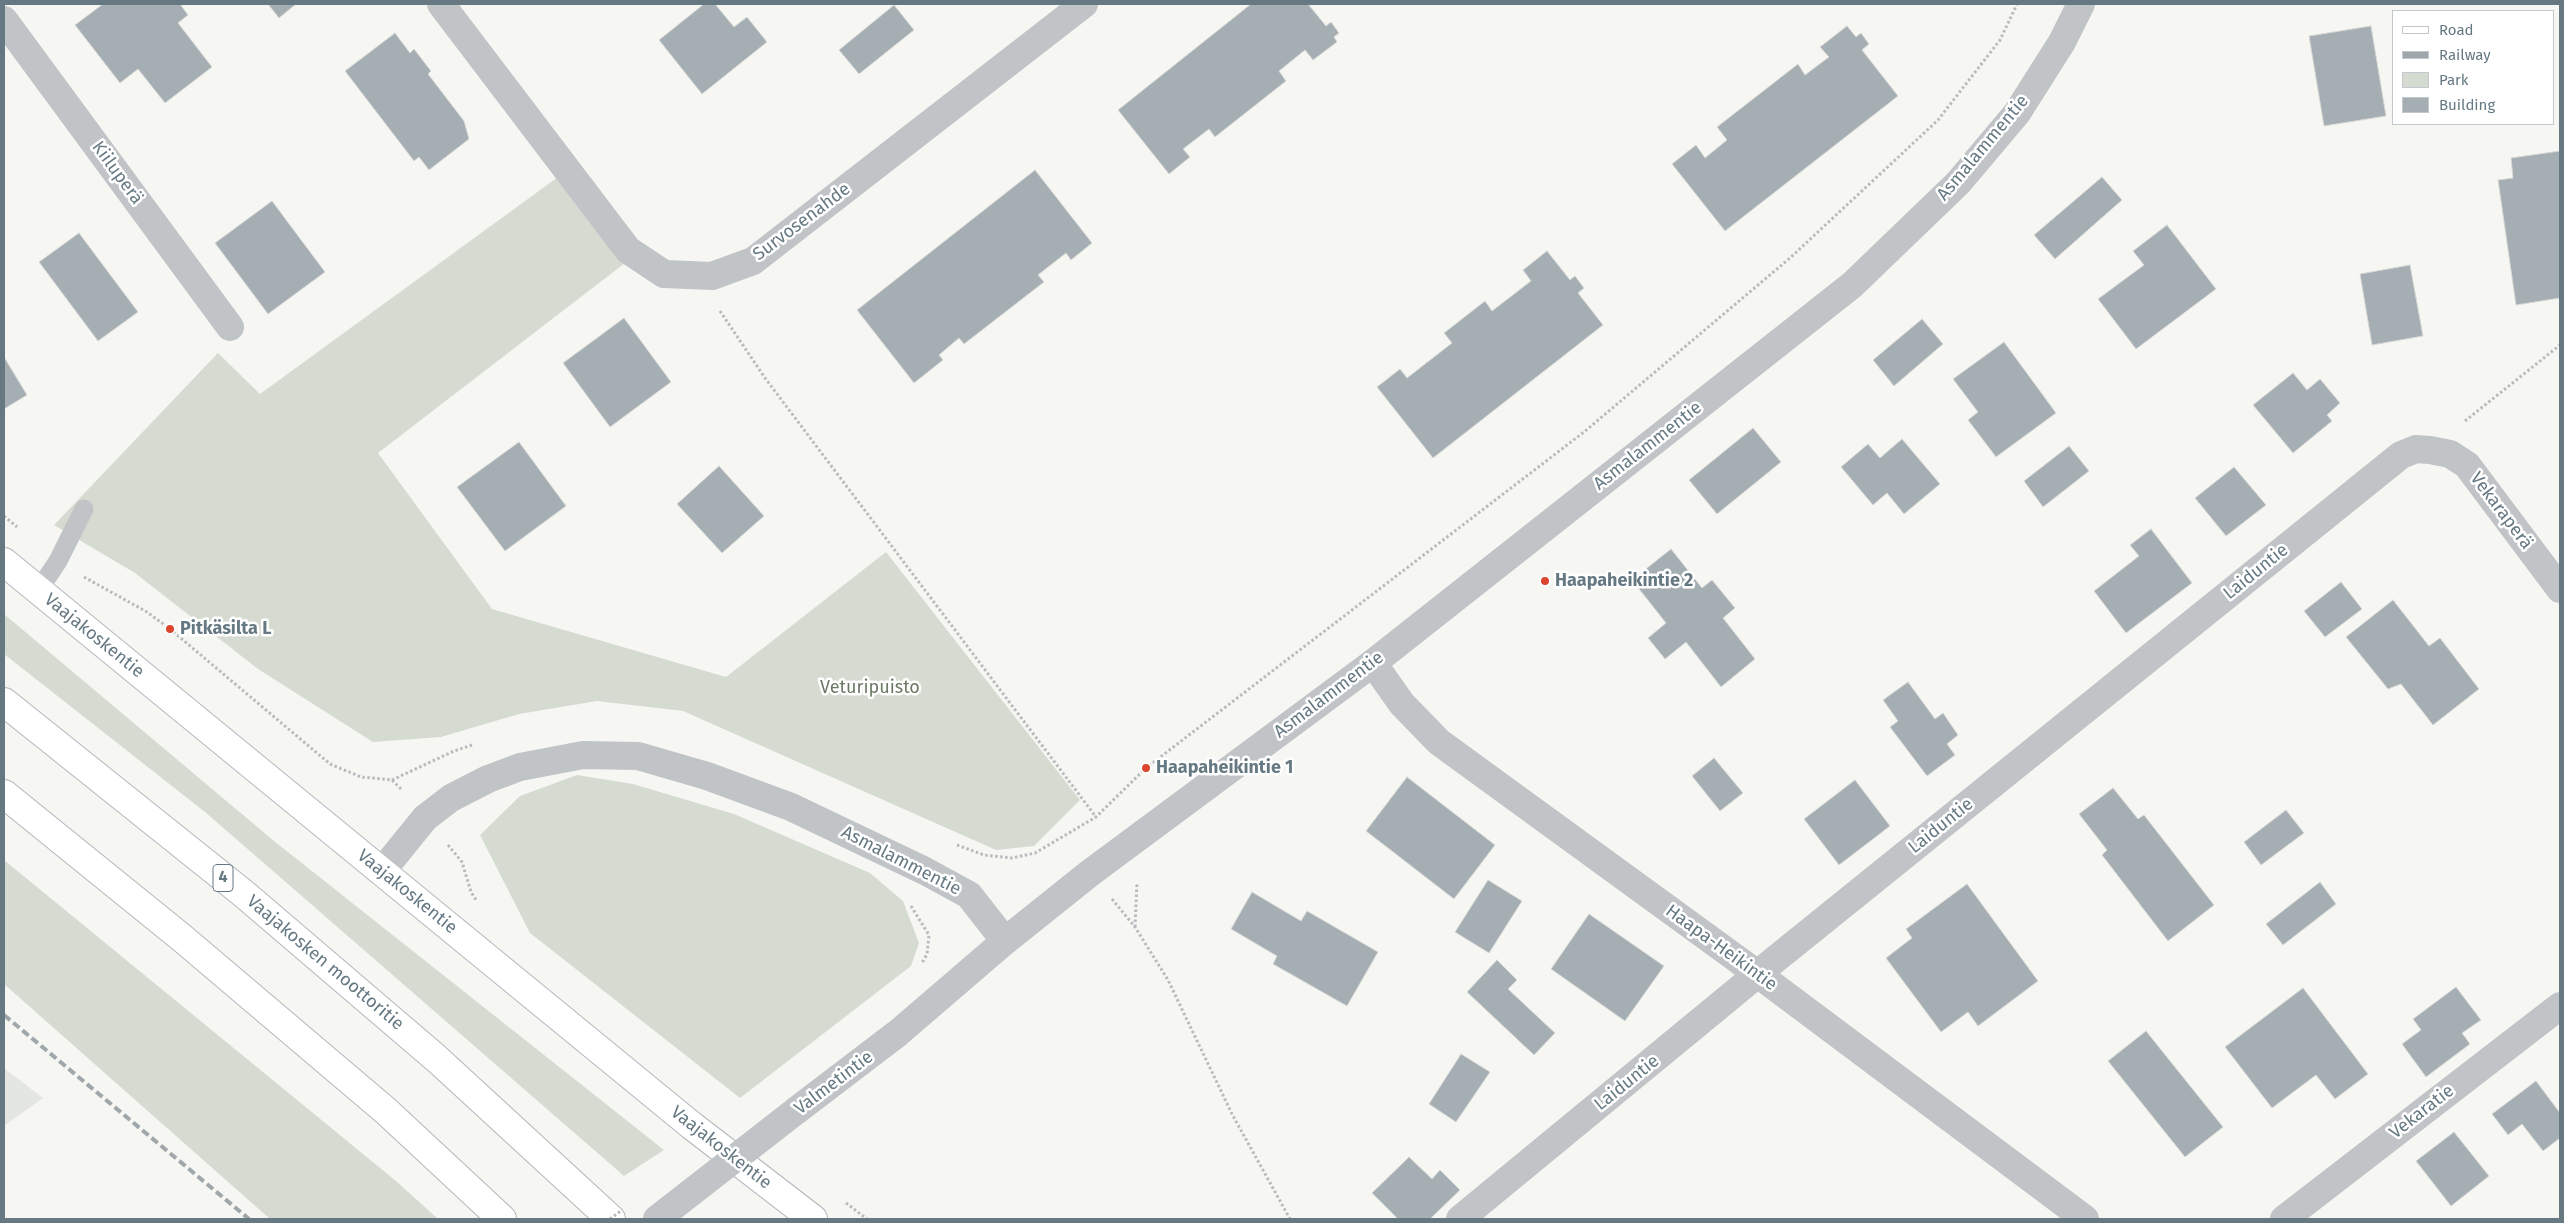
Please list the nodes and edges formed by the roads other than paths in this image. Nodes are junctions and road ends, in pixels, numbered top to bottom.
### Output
1 (441, 4) edge
2 (1084, 4) edge
3 (2081, 4) edge
4 (4, 20) edge
5 (230, 327) dead end
6 (2430, 450) joint
7 (84, 509) dead end
8 (4, 562) edge
9 (2560, 589) edge
10 (38, 591) junction
11 (1373, 663) junction
12 (4, 702) edge
13 (4, 794) edge
14 (382, 871) junction
15 (1005, 940) junction
16 (1759, 975) junction
17 (2560, 1006) edge
18 (502, 1219) edge
19 (611, 1219) edge
20 (657, 1219) edge
21 (813, 1219) edge
22 (1460, 1219) edge
23 (2085, 1219) edge
24 (2284, 1219) edge

1 - 2 street, Survosenahde
3 - 11 street, Asmalammentie
4 - 5 street, Kiiluperä
6 - 9 street, Vekaraperä
6 - 16 street, Laiduntie
7 - 10 lane
8 - 10 main road, Vaajakoskentie
10 - 14 main road, Vaajakoskentie
11 - 15 street, Asmalammentie
11 - 16 street, Haapa-Heikintie
12 - 19 main road, Vaajakosken moottoritie / 4
13 - 18 main road
14 - 15 street, Asmalammentie
14 - 21 main road, Vaajakoskentie
15 - 20 street, Valmetintie, bridge
16 - 22 street, Laiduntie
16 - 23 street, Haapa-Heikintie
17 - 24 street, Vekaratie

